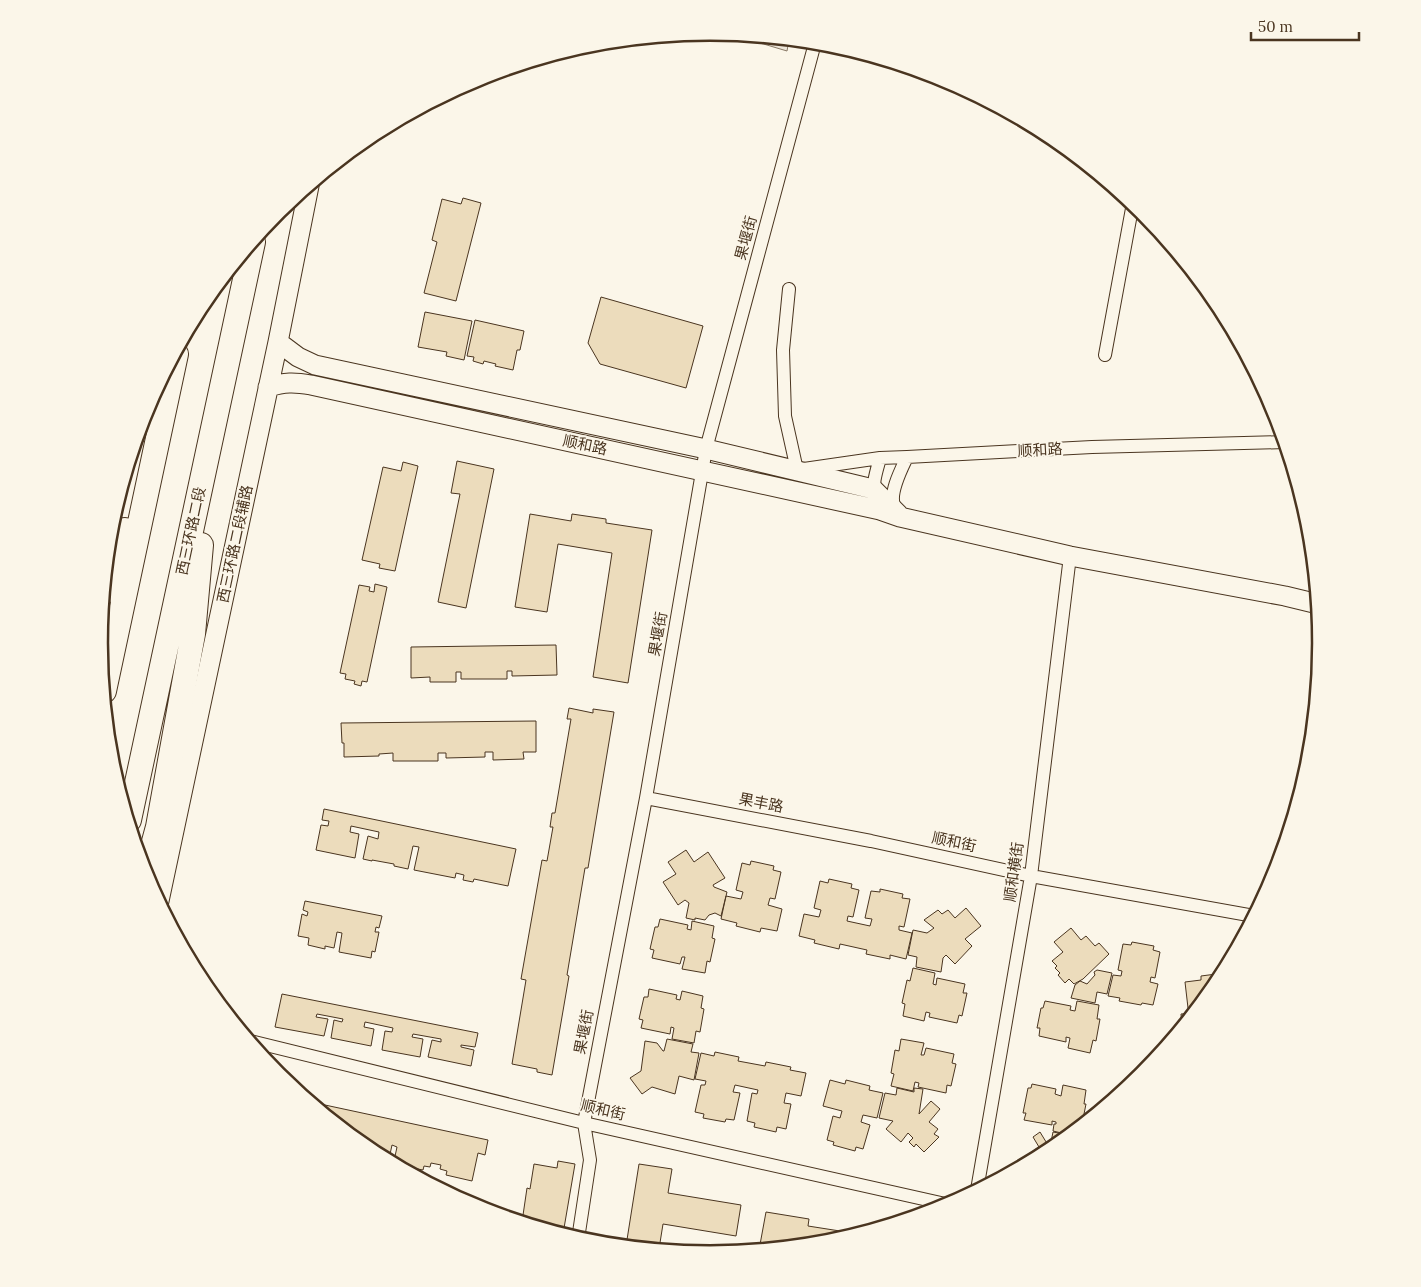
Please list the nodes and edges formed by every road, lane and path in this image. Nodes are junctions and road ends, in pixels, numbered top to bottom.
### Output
1 (813, 50) edge
2 (307, 197) edge
3 (1131, 213) edge
4 (250, 256) edge
5 (789, 289) dead end
6 (278, 342) junction
7 (1105, 355) dead end
8 (172, 374) edge
9 (268, 387) junction
10 (160, 426) junction
11 (212, 437) junction
12 (1278, 442) edge
13 (706, 449) junction
14 (908, 457) junction
15 (880, 458) junction
16 (797, 470) junction
17 (702, 471) junction
18 (873, 489) junction
19 (880, 510) junction
20 (900, 517) junction
21 (1070, 556) junction
22 (113, 568) edge
23 (1310, 594) edge
24 (1285, 596) junction
25 (1311, 602) edge
26 (109, 667) edge
27 (646, 798) junction
28 (132, 808) edge
29 (871, 840) joint
30 (149, 861) edge
31 (1031, 876) junction
32 (161, 889) edge
33 (1248, 915) edge
34 (260, 1044) edge
35 (584, 1123) junction
36 (978, 1183) edge
37 (936, 1202) edge
38 (579, 1231) edge

1 - 13 street, 果堰街
2 - 6 street, 西三环路二段辅路
3 - 7 street
4 - 11 highway, 西三环路二段
5 - 16 street
6 - 9 street, 西三环路二段辅路
6 - 13 street, 顺和路
8 - 10 highway
9 - 17 street, 顺和路
9 - 32 street, 西三环路二段辅路
10 - 22 highway
10 - 26 highway
11 - 28 highway, 西三环路二段
11 - 30 highway
12 - 14 street, 顺和路
13 - 16 street, 顺和路
13 - 17 street, 果堰街
14 - 15 street, 顺和路
14 - 20 street
15 - 16 street, 顺和路
15 - 18 street
16 - 18 street, 顺和路
17 - 19 street, 顺和路
17 - 27 street, 果堰街
18 - 19 street
18 - 20 street
19 - 20 street, 顺和路
20 - 21 street, 顺和路
21 - 24 street, 顺和路
21 - 31 street, 顺和横街
23 - 24 street, 顺和路
24 - 25 street, 顺和路
27 - 29 street, 果丰路
27 - 35 street, 果堰街
29 - 31 street, 顺和街
31 - 33 street, 顺和街
31 - 36 street, 顺和横街
34 - 35 street, 顺和街
35 - 37 street, 顺和街
35 - 38 street, 果堰街

